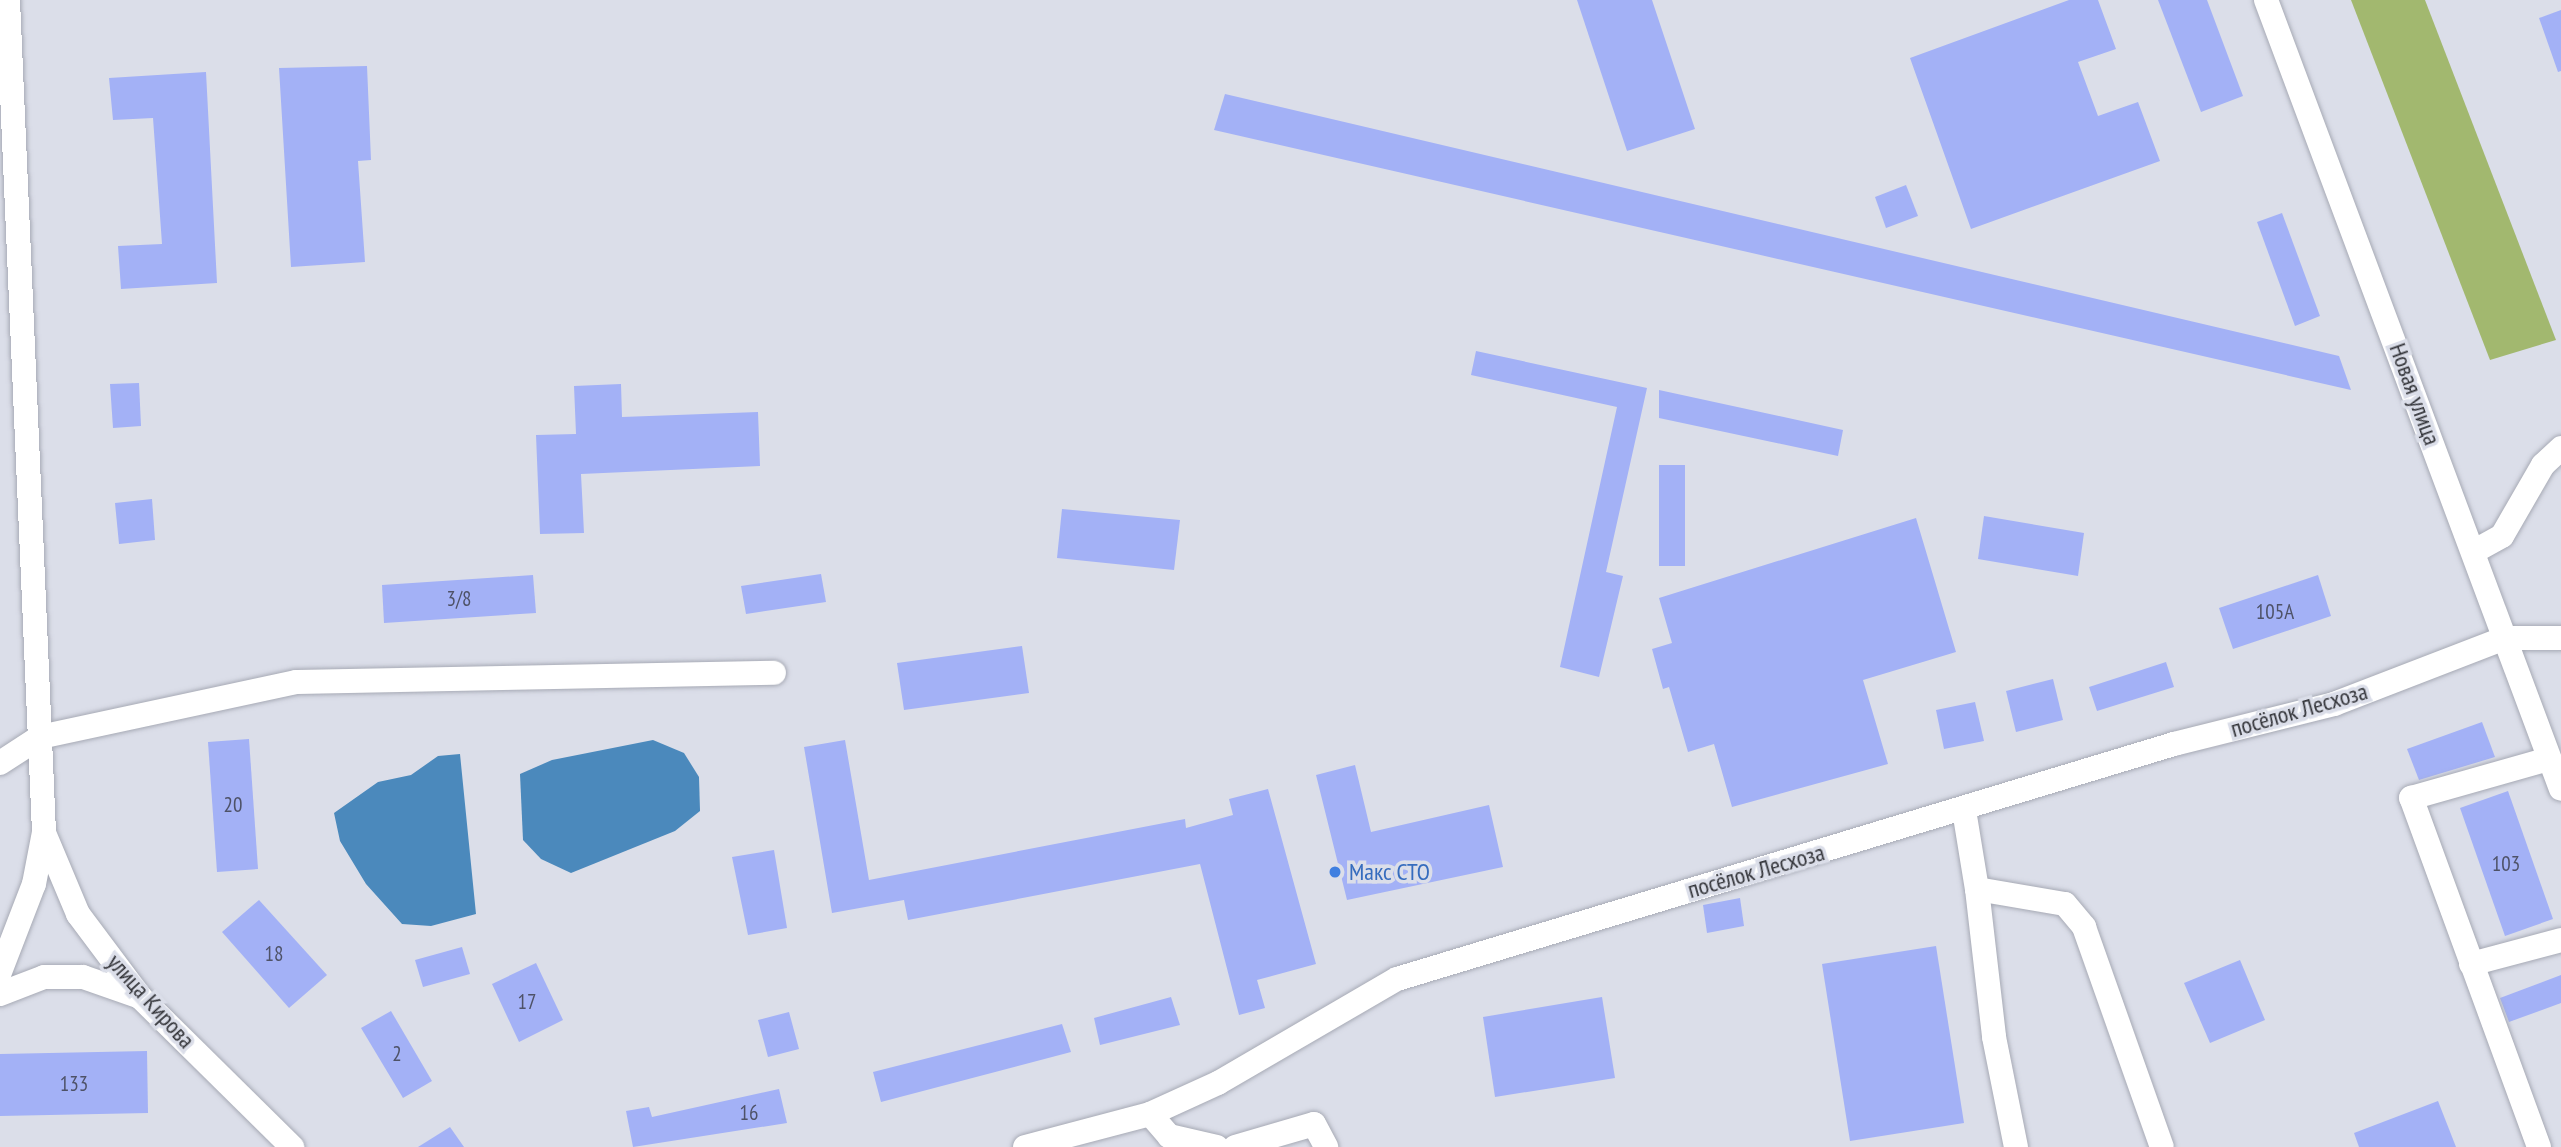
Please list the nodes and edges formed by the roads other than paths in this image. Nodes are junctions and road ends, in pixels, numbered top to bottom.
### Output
1 (8, 0) edge
2 (2266, 0) edge
3 (6, 80) edge
4 (2561, 448) edge
5 (2473, 552) junction
6 (2505, 638) junction
7 (2561, 638) edge
8 (774, 673) dead end
9 (40, 737) junction
10 (2549, 759) junction
11 (0, 763) edge
12 (2561, 789) edge
13 (1964, 810) junction
14 (44, 832) junction
15 (1977, 889) junction
16 (2561, 940) edge
17 (2471, 964) junction
18 (0, 972) edge
19 (0, 995) edge
20 (141, 997) junction
21 (1150, 1114) junction
22 (292, 1147) edge
23 (1025, 1147) edge
24 (1232, 1147) edge
25 (1326, 1147) edge
26 (2016, 1147) edge
27 (2162, 1147) edge
28 (2539, 1147) edge

1 - 3 street
2 - 5 street, Новая улица
3 - 9 street
4 - 5 street
5 - 6 street, Новая улица
6 - 7 street
6 - 10 street, Новая улица
6 - 13 street, посёлок Лесхоза
8 - 9 street
9 - 11 street
9 - 14 street
10 - 12 street, Новая улица
10 - 17 street
13 - 15 street
13 - 21 street, посёлок Лесхоза
14 - 18 street
14 - 20 street, улица Кирова
15 - 26 street
15 - 27 street
16 - 17 street
17 - 28 street
19 - 20 street
20 - 22 street, улица Кирова
21 - 23 street, посёлок Лесхоза
21 - 24 street
24 - 25 street

